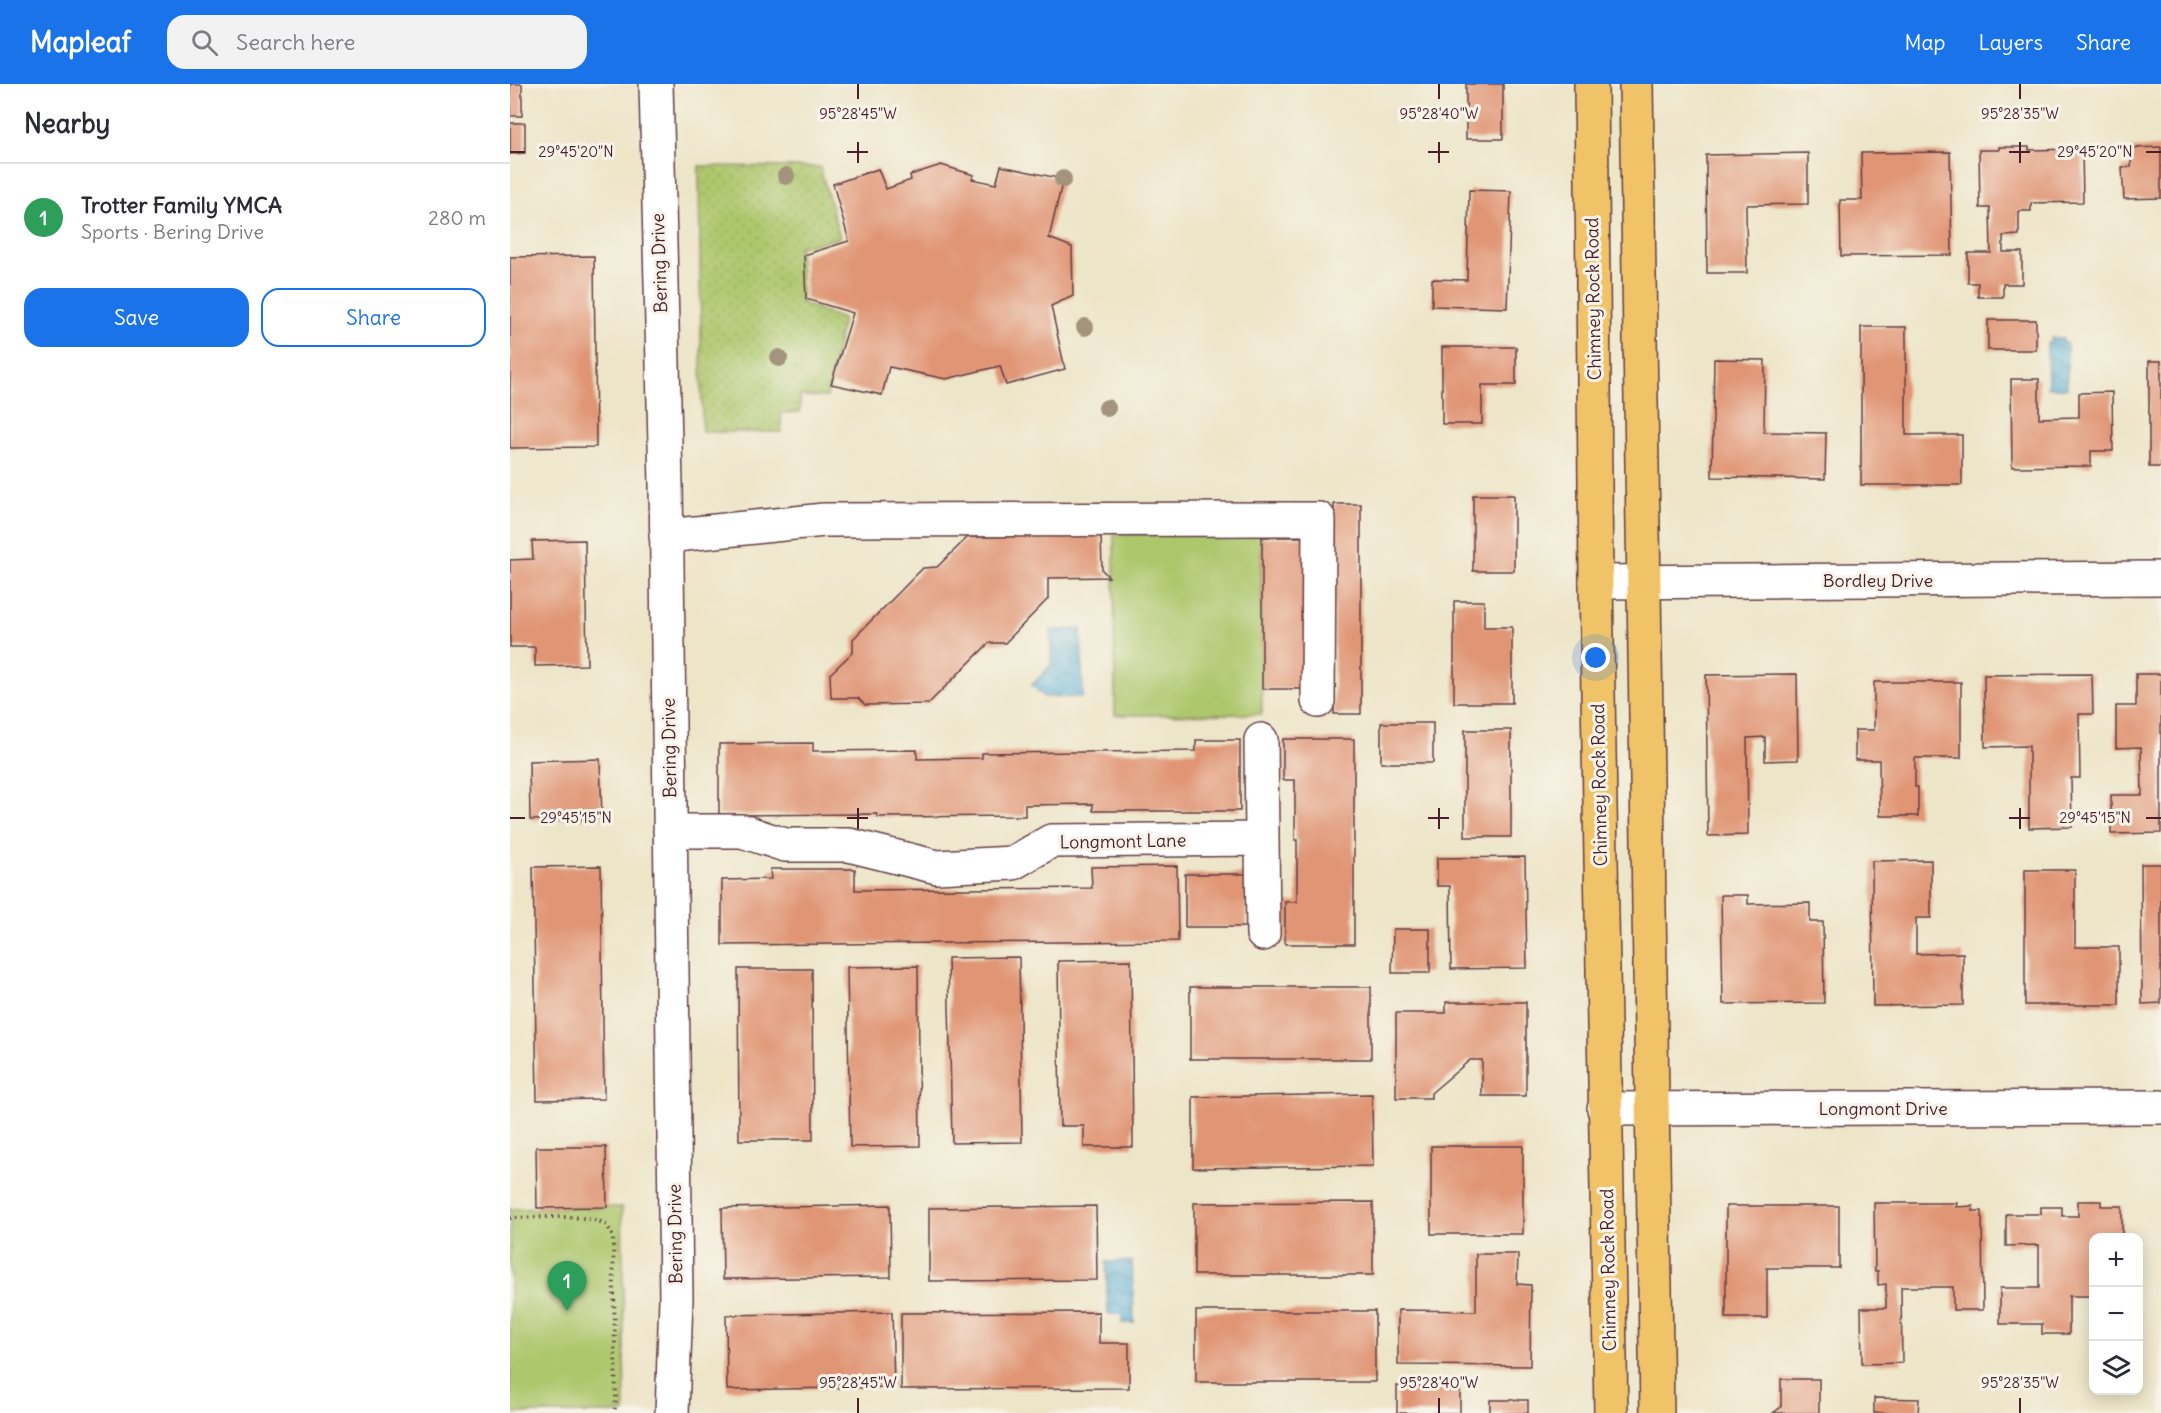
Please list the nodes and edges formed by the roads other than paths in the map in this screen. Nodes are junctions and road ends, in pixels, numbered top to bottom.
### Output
1 (656, 84) edge
2 (1591, 84) edge
3 (1636, 84) edge
4 (666, 536) junction
5 (2161, 578) edge
6 (1644, 581) junction
7 (1596, 582) junction
8 (1318, 701) dead end
9 (1261, 740) dead end
10 (670, 831) junction
11 (1262, 839) junction
12 (1263, 934) dead end
13 (2161, 1107) edge
14 (1651, 1108) junction
15 (1604, 1109) junction
16 (672, 1413) edge
17 (1611, 1413) edge
18 (1657, 1413) edge

1 - 4 street, Bering Drive
2 - 7 main road, Chimney Rock Road
3 - 6 main road
4 - 8 street
4 - 10 street, Bering Drive
5 - 6 street, Bordley Drive
6 - 7 street, Bordley Drive
6 - 14 main road
7 - 15 main road, Chimney Rock Road
9 - 11 street
10 - 11 street, Longmont Lane
10 - 16 street, Bering Drive
11 - 12 street
13 - 14 street, Longmont Drive
14 - 15 street, Longmont Drive
14 - 18 main road
15 - 17 main road, Chimney Rock Road

